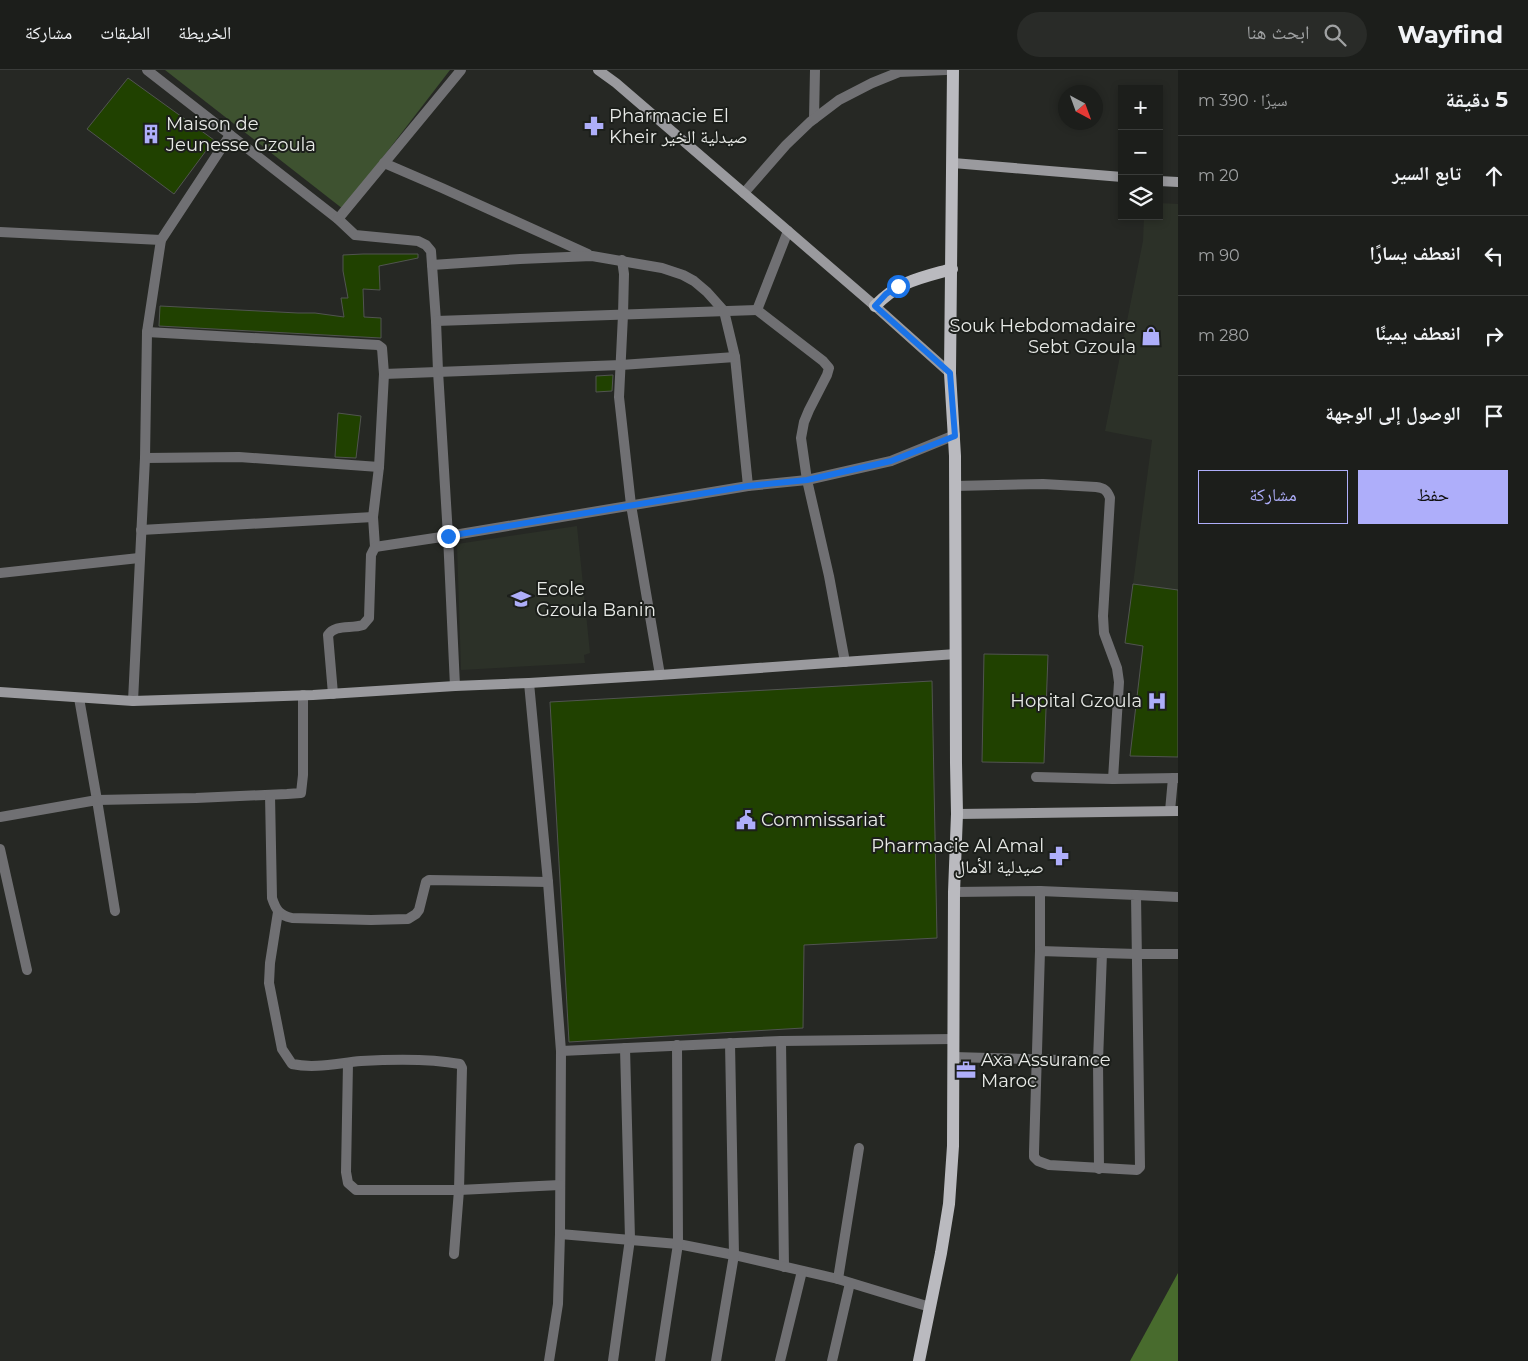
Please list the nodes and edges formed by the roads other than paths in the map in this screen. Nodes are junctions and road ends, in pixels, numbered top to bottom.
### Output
1 (147, 70) edge
2 (461, 70) edge
3 (598, 70) edge
4 (815, 70) edge
5 (946, 70) edge
6 (953, 70) edge
7 (885, 74) edge
8 (814, 119) junction
9 (230, 135) junction
10 (384, 163) junction
11 (954, 163) junction
12 (1118, 177) edge
13 (1163, 180) edge
14 (1178, 182) edge
15 (744, 193) junction
16 (338, 219) junction
17 (788, 230) junction
18 (0, 232) edge
19 (161, 240) junction
20 (592, 256) junction
21 (622, 260) junction
22 (432, 265) junction
23 (952, 269) junction
24 (875, 306) junction
25 (757, 310) junction
26 (724, 311) junction
27 (624, 315) junction
28 (436, 321) junction
29 (147, 332) junction
30 (735, 357) junction
31 (620, 365) junction
32 (438, 371) junction
33 (950, 373) junction
34 (384, 374) junction
35 (955, 436) junction
36 (145, 458) junction
37 (379, 468) junction
38 (807, 480) junction
39 (748, 486) junction
40 (955, 486) junction
41 (631, 505) junction
42 (373, 517) junction
43 (141, 530) junction
44 (448, 536) junction
45 (375, 547) junction
46 (139, 558) junction
47 (0, 573) edge
48 (956, 654) junction
49 (845, 662) junction
50 (660, 675) junction
51 (529, 683) junction
52 (454, 686) junction
53 (0, 692) edge
54 (333, 694) junction
55 (303, 695) junction
56 (79, 698) junction
57 (133, 701) junction
58 (1036, 777) dead end
59 (1176, 778) edge
60 (1113, 779) junction
61 (270, 795) junction
62 (97, 800) junction
63 (1174, 811) edge
64 (958, 814) junction
65 (0, 817) edge
66 (0, 849) edge
67 (548, 882) junction
68 (1040, 891) junction
69 (954, 892) junction
70 (1136, 895) junction
71 (1178, 897) edge
72 (115, 911) dead end
73 (278, 912) junction
74 (1040, 951) junction
75 (1102, 953) junction
76 (1137, 954) junction
77 (1178, 954) edge
78 (27, 970) dead end
79 (954, 1039) junction
80 (781, 1041) junction
81 (730, 1043) junction
82 (677, 1046) junction
83 (625, 1048) junction
84 (561, 1051) junction
85 (953, 1057) junction
86 (1037, 1059) junction
87 (1098, 1060) junction
88 (348, 1063) junction
89 (859, 1148) dead end
90 (1099, 1169) junction
91 (560, 1185) junction
92 (459, 1190) junction
93 (560, 1234) junction
94 (630, 1239) junction
95 (678, 1244) junction
96 (454, 1254) dead end
97 (734, 1255) junction
98 (784, 1266) junction
99 (802, 1271) junction
100 (838, 1279) junction
101 (850, 1283) junction
102 (930, 1307) junction
103 (549, 1361) edge
104 (613, 1361) edge
105 (660, 1361) edge
106 (716, 1361) edge
107 (780, 1361) edge
108 (832, 1361) edge
109 (919, 1361) edge

1 - 9 street
2 - 10 street
3 - 15 street
4 - 8 street
5 - 7 street
6 - 11 main road
7 - 8 street
8 - 15 street
9 - 16 street
9 - 19 street
10 - 16 street
10 - 20 street
11 - 12 street
11 - 23 main road
13 - 14 street
15 - 17 street
16 - 22 street
17 - 24 street
17 - 25 street
18 - 19 street
19 - 29 street
20 - 21 street
20 - 22 street
21 - 26 street
21 - 27 street
22 - 28 street
23 - 24 main road
23 - 33 main road
24 - 33 street
25 - 26 street
25 - 38 street
26 - 27 street
26 - 30 street
27 - 28 street
27 - 31 street
28 - 32 street
29 - 34 street
29 - 36 street
30 - 31 street
30 - 39 street
31 - 32 street
31 - 41 street
32 - 34 street
32 - 44 street
33 - 35 main road
34 - 37 street
35 - 38 street
35 - 40 main road
36 - 37 street
36 - 43 street
37 - 42 street
38 - 39 street
38 - 49 street
39 - 41 street
40 - 48 main road
40 - 60 street
41 - 44 street
41 - 50 street
42 - 43 street
42 - 45 street
43 - 46 street
44 - 45 street
44 - 52 street
45 - 54 street
46 - 47 street
46 - 57 street
48 - 49 street
48 - 64 main road
49 - 50 street
50 - 51 street
51 - 52 street
51 - 67 street
52 - 54 street
53 - 56 street
54 - 55 street
55 - 57 street
55 - 61 street
56 - 57 street
56 - 62 street
58 - 60 street
59 - 60 street
59 - 63 street
61 - 62 street
61 - 73 street
62 - 65 street
62 - 72 street
63 - 64 street
64 - 69 main road
66 - 78 street
67 - 73 street
67 - 84 street
68 - 69 street
68 - 70 street
68 - 74 street
69 - 79 main road
70 - 71 street
70 - 76 street
73 - 88 street
74 - 75 street
74 - 86 street
75 - 76 street
75 - 87 street
76 - 77 street
76 - 90 street
79 - 80 street
79 - 85 main road
80 - 81 street
80 - 98 street
81 - 82 street
81 - 97 street
82 - 83 street
82 - 95 street
83 - 84 street
83 - 94 street
84 - 91 street
85 - 86 street
85 - 102 main road
86 - 87 street
86 - 90 street
87 - 90 street
88 - 92 street
88 - 92 street
89 - 100 street
91 - 92 street
91 - 93 street
92 - 96 street
93 - 94 street
93 - 103 street
94 - 95 street
94 - 104 street
95 - 97 street
95 - 105 street
97 - 98 street
97 - 106 street
98 - 99 street
99 - 100 street
99 - 107 street
100 - 101 street
101 - 102 street
101 - 108 street
102 - 109 main road

